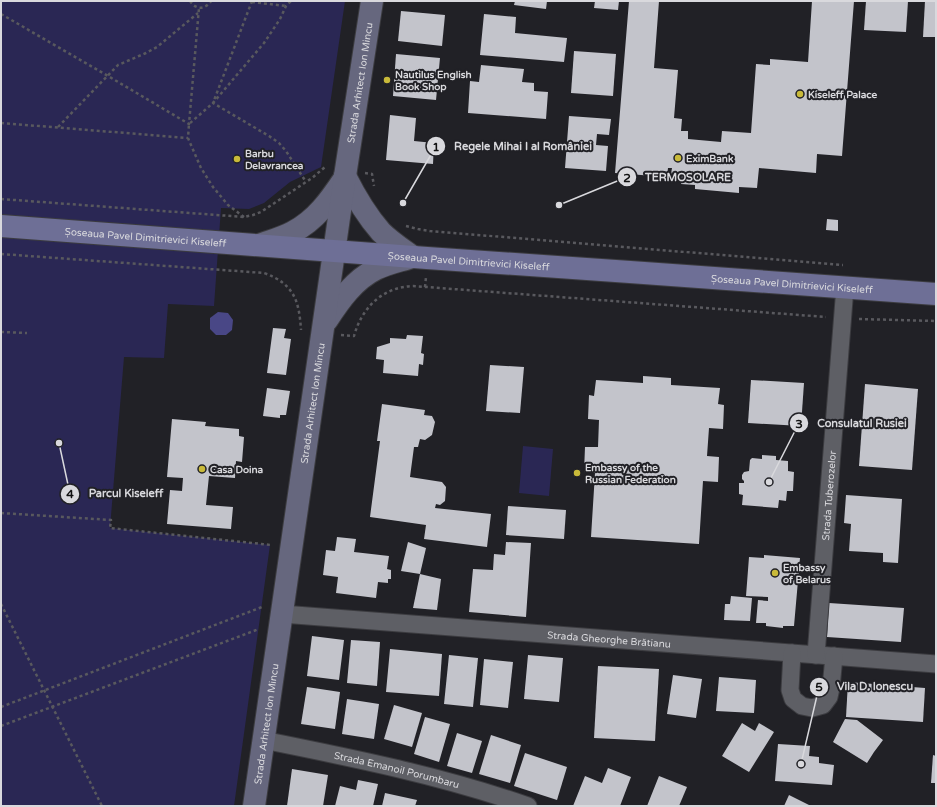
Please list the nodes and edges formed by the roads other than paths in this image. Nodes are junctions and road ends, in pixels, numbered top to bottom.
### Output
1 (372, 1) edge
2 (345, 176) junction
3 (1, 226) edge
4 (258, 245) junction
5 (335, 251) junction
6 (413, 257) junction
7 (845, 287) junction
8 (936, 294) edge
9 (323, 329) junction
10 (272, 610) junction
11 (792, 653) junction
12 (816, 655) junction
13 (834, 656) junction
14 (936, 664) edge
15 (263, 740) junction
16 (254, 806) edge
17 (528, 806) edge

1 - 2 main road, Strada Arhitect Ion Mincu
2 - 4 main road
2 - 5 main road, Strada Arhitect Ion Mincu
2 - 6 main road
3 - 4 main road, Șoseaua Pavel Dimitrievici Kiseleff
4 - 5 main road, Șoseaua Pavel Dimitrievici Kiseleff
5 - 6 main road, Șoseaua Pavel Dimitrievici Kiseleff
5 - 9 main road, Strada Arhitect Ion Mincu
6 - 7 main road, Șoseaua Pavel Dimitrievici Kiseleff
6 - 9 main road
7 - 8 main road, Șoseaua Pavel Dimitrievici Kiseleff
7 - 12 street, Strada Tuberozelor
9 - 10 main road, Strada Arhitect Ion Mincu
10 - 11 street, Strada Gheorghe Brătianu
10 - 15 main road, Strada Arhitect Ion Mincu
11 - 12 street, Strada Gheorghe Brătianu
11 - 13 street
12 - 13 street, Strada Gheorghe Brătianu
13 - 14 street, Strada Gheorghe Brătianu
15 - 16 main road, Strada Arhitect Ion Mincu
15 - 17 street, Strada Emanoil Porumbaru

